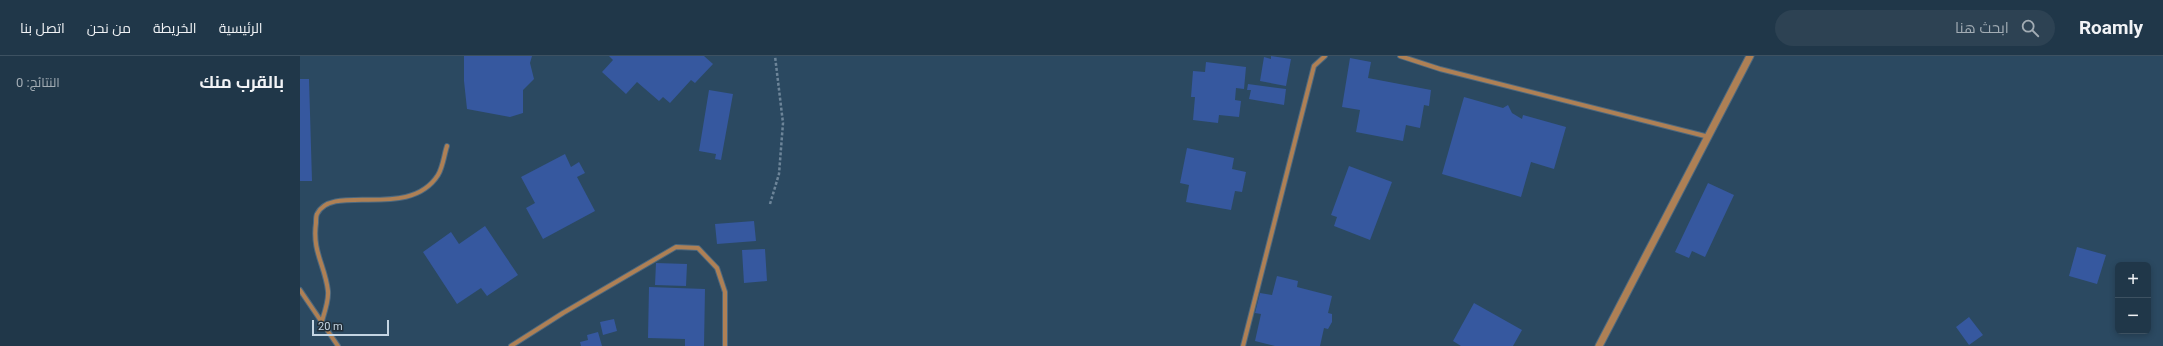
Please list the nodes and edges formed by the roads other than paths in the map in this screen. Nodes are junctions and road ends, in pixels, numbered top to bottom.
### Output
1 (1325, 56) edge
2 (1400, 56) edge
3 (1750, 56) edge
4 (1709, 137) junction
5 (447, 146) dead end
6 (300, 290) edge
7 (321, 324) junction
8 (338, 346) edge
9 (511, 346) edge
10 (725, 346) edge
11 (1243, 346) edge
12 (1599, 346) edge

1 - 11 street
2 - 4 street
3 - 4 street
4 - 12 street
5 - 7 street
6 - 7 street
7 - 8 street
9 - 10 street

